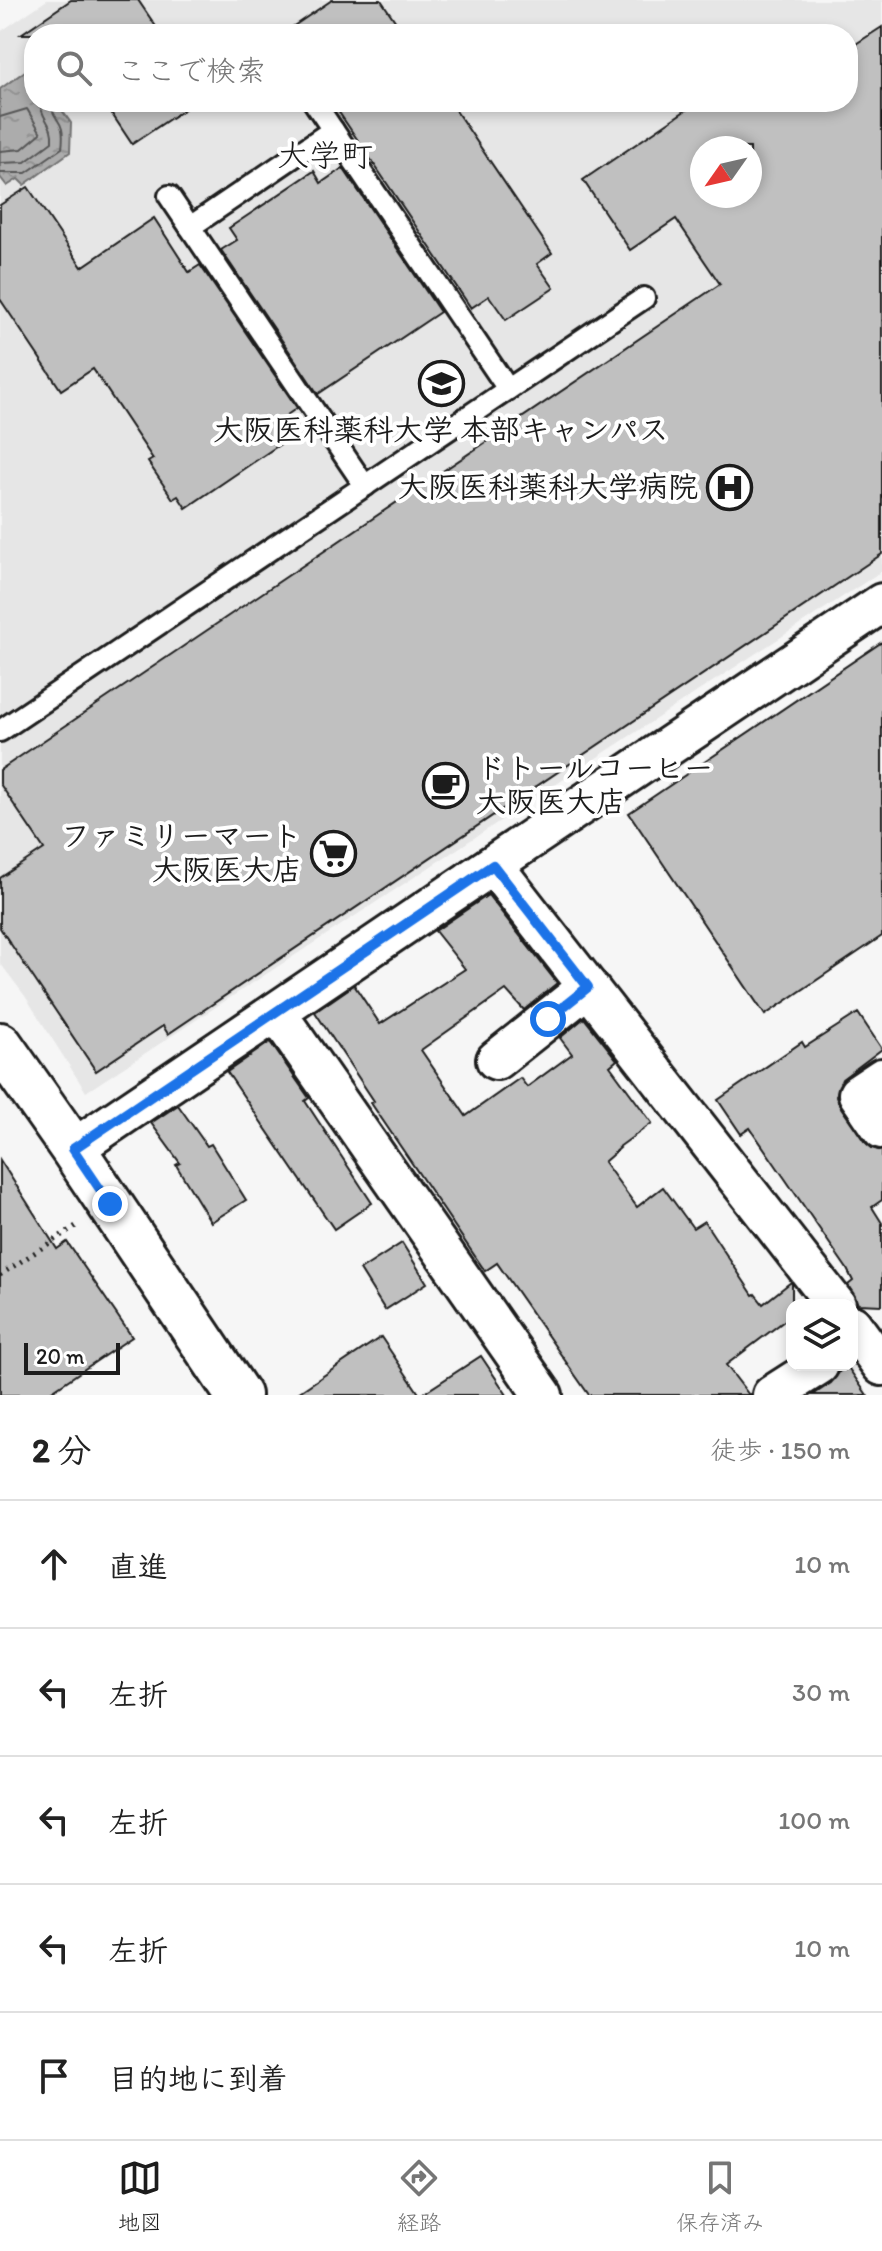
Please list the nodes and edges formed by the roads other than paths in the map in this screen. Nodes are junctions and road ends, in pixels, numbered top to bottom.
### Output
1 (321, 112) edge
2 (333, 130) junction
3 (169, 196) dead end
4 (190, 227) junction
5 (644, 298) dead end
6 (508, 389) junction
7 (365, 486) junction
8 (882, 603) edge
9 (0, 731) edge
10 (493, 865) junction
11 (588, 987) junction
12 (276, 1012) junction
13 (0, 1045) edge
14 (496, 1060) dead end
15 (882, 1078) edge
16 (882, 1129) edge
17 (73, 1149) junction
18 (831, 1299) edge
19 (810, 1371) edge
20 (238, 1395) edge
21 (543, 1395) edge
22 (772, 1395) edge

1 - 2 lane
2 - 4 lane
2 - 6 lane
3 - 4 lane
4 - 7 lane
5 - 6 lane
6 - 7 lane
7 - 9 lane
8 - 10 street
10 - 11 street
10 - 12 street
10 - 17 street
11 - 14 street
11 - 18 street
12 - 17 street
12 - 21 street
13 - 17 street
15 - 16 street
17 - 20 street
19 - 22 street

